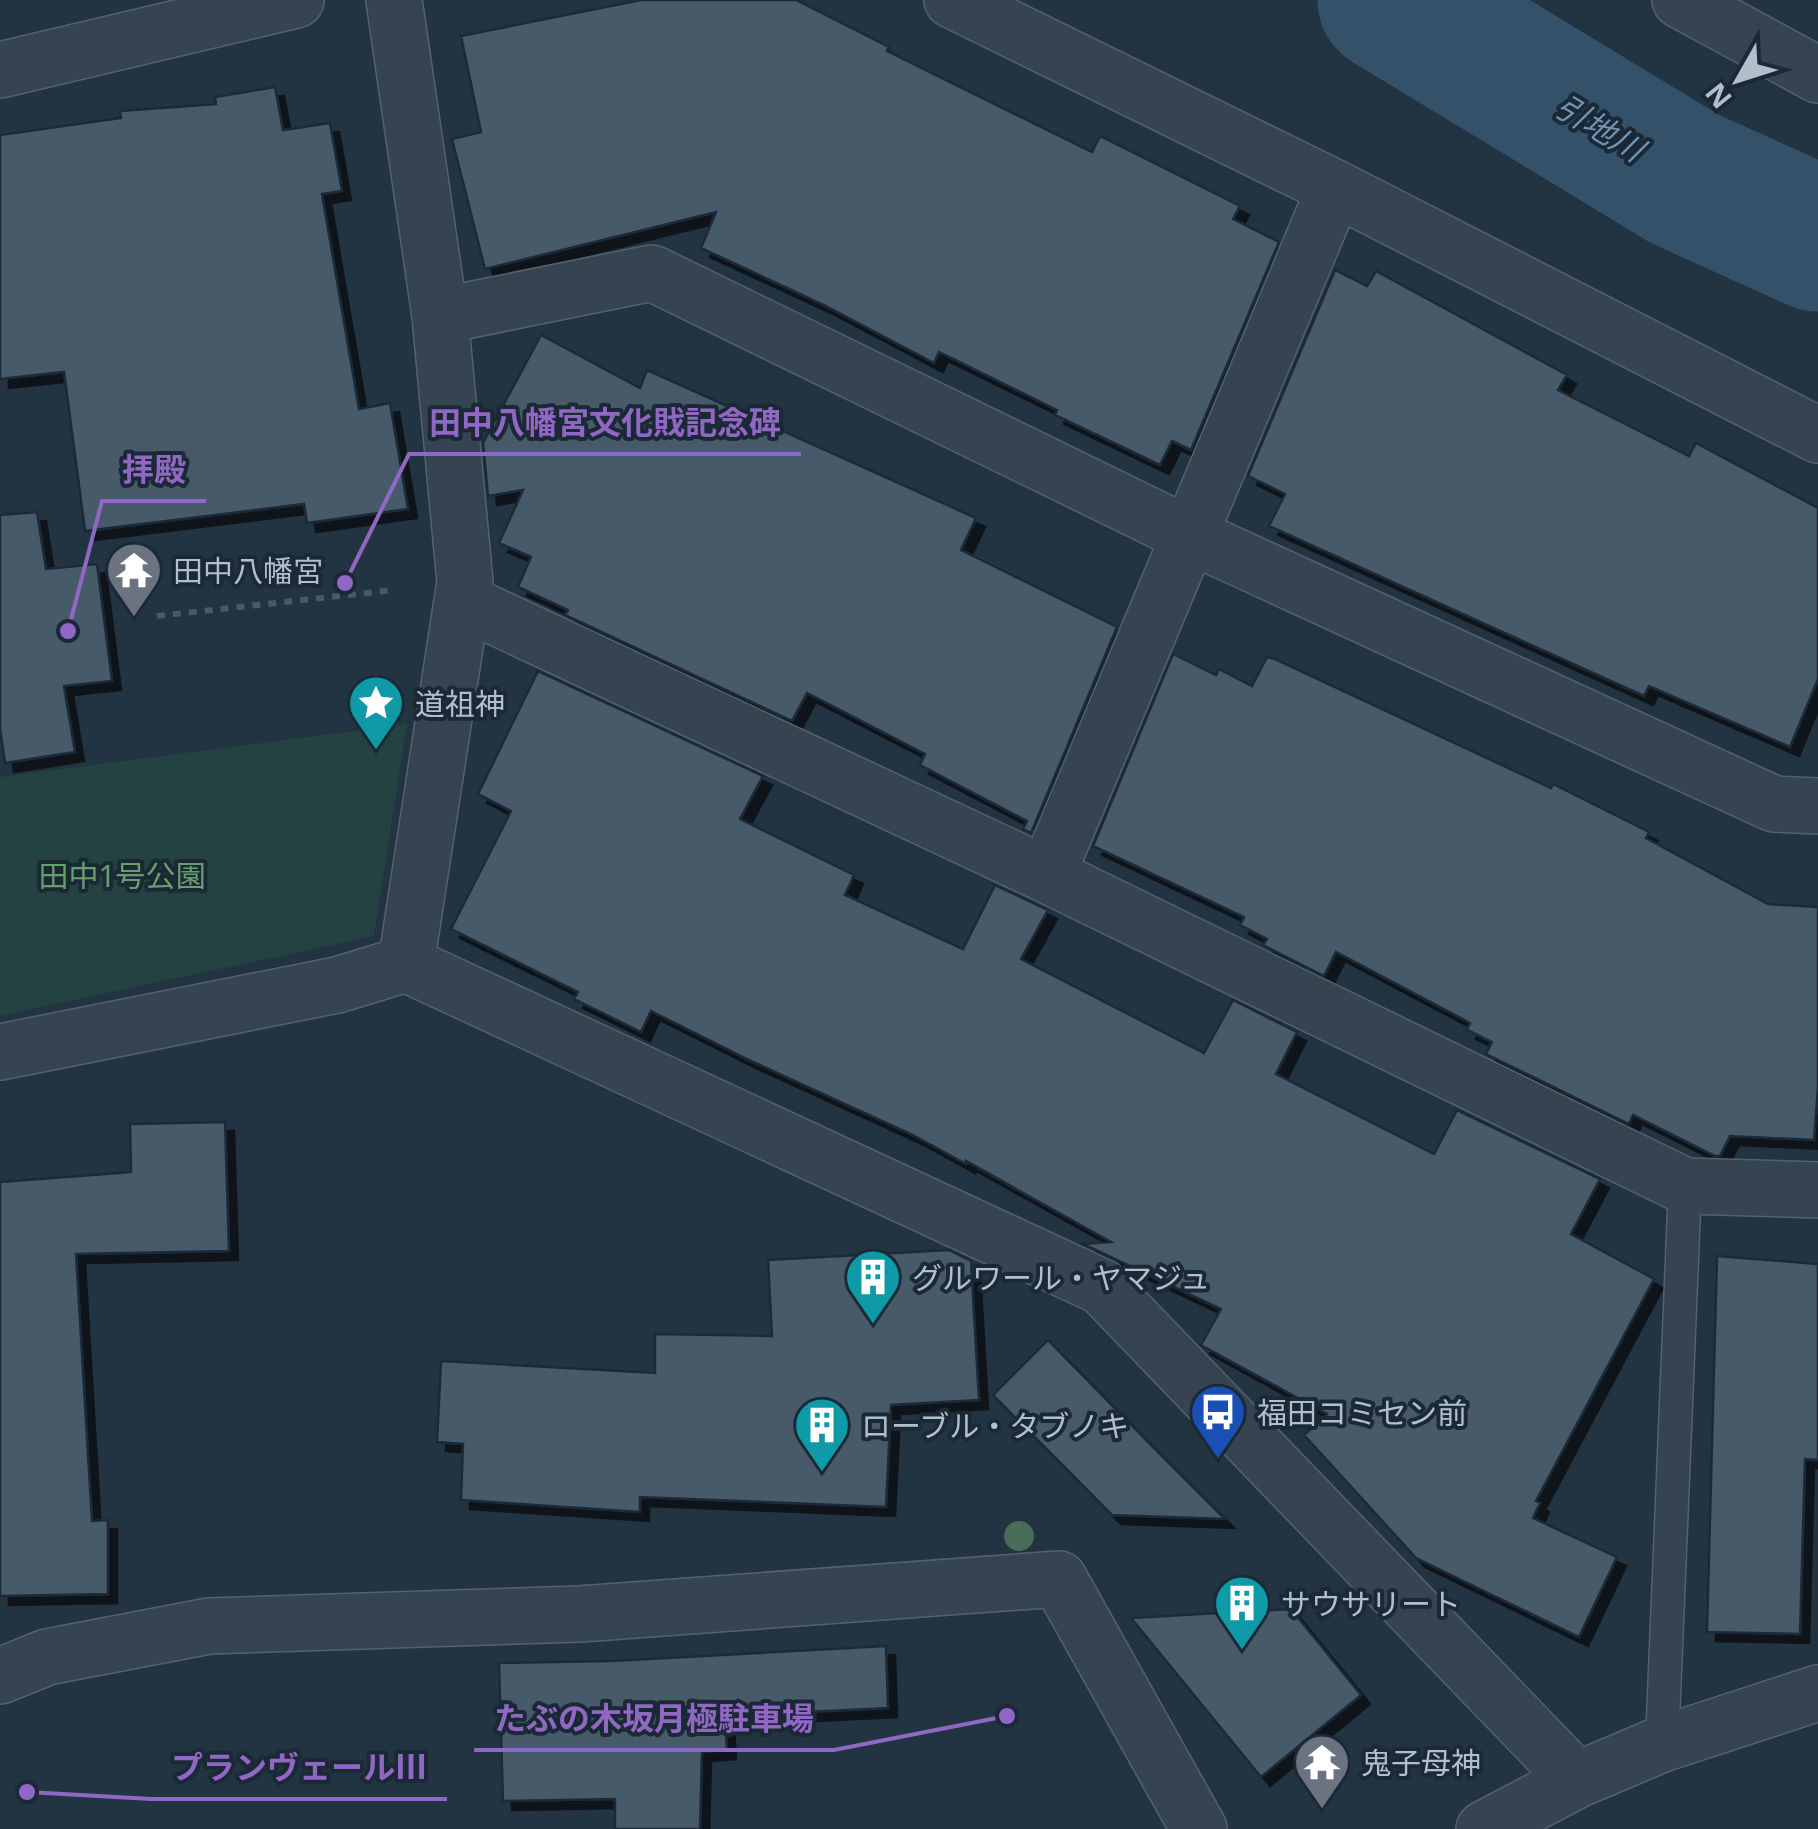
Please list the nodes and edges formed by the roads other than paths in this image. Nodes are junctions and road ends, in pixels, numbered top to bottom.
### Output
1 (296, 0) edge
2 (394, 0) edge
3 (952, 0) edge
4 (1680, 0) edge
5 (0, 70) edge
6 (1818, 75) edge
7 (1336, 188) junction
8 (440, 316) junction
9 (1818, 436) edge
10 (1190, 536) junction
11 (465, 592) junction
12 (1818, 806) edge
13 (1047, 875) junction
14 (406, 964) junction
15 (0, 1052) edge
16 (1685, 1186) junction
17 (1818, 1190) edge
18 (0, 1676) edge
19 (1818, 1693) edge
20 (1662, 1744) junction
21 (1578, 1780) junction
22 (1199, 1829) edge
23 (1484, 1829) edge

1 - 5 street
2 - 8 street
3 - 7 street
4 - 6 street
7 - 9 street
7 - 10 street
8 - 10 street
8 - 11 street
10 - 12 street
10 - 13 street
11 - 13 street
11 - 14 street
13 - 16 street
14 - 15 street
14 - 21 street
16 - 17 street
16 - 20 lane
18 - 22 street
19 - 20 street
20 - 21 street
21 - 23 street

